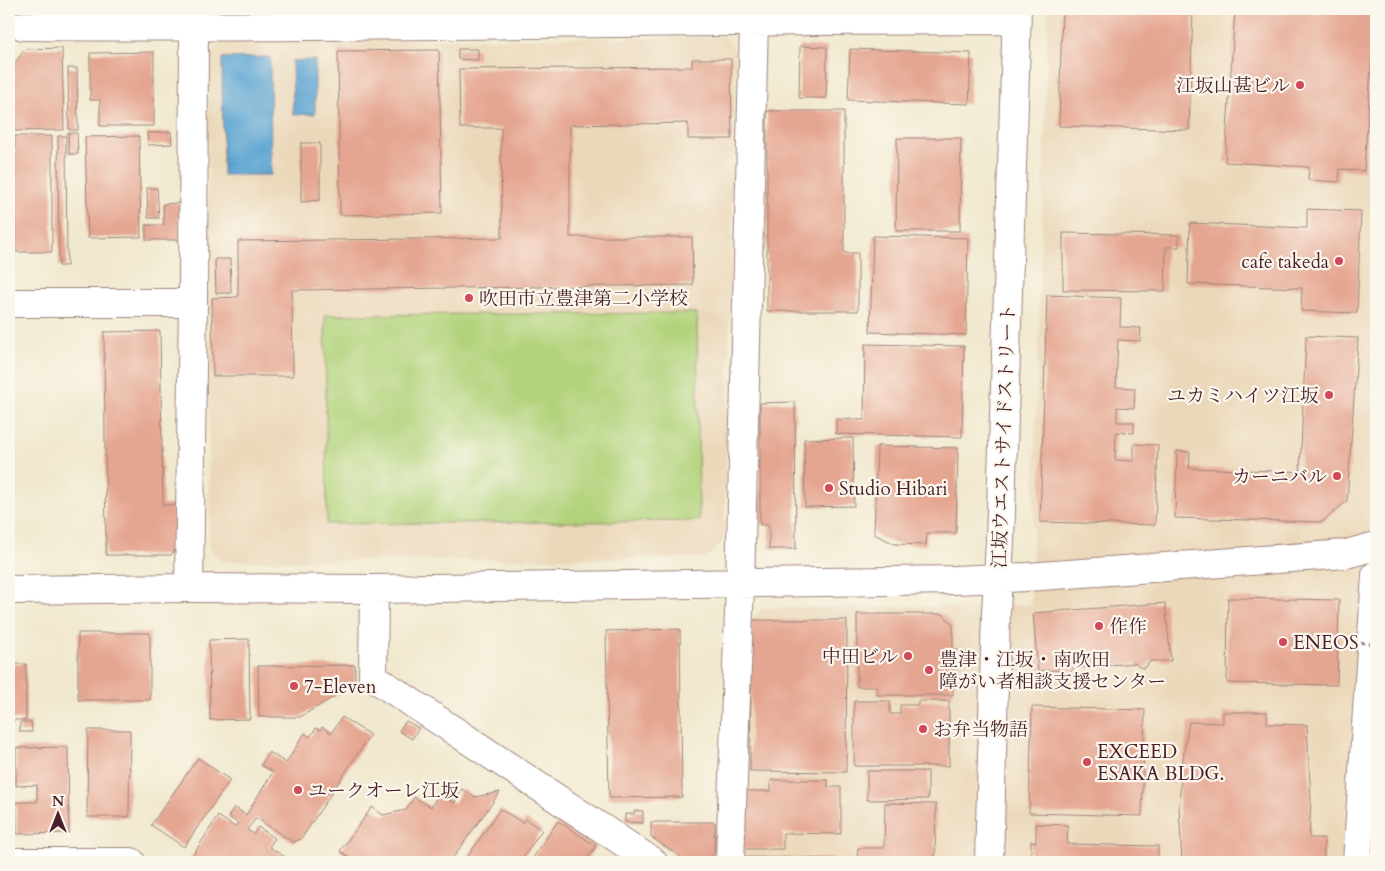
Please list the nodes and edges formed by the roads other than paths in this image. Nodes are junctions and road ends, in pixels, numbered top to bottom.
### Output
1 (1016, 14) edge
2 (681, 15) edge
3 (364, 17) edge
4 (754, 22) junction
5 (25, 25) edge
6 (194, 28) junction
7 (9, 303) edge
8 (193, 303) junction
9 (1376, 546) edge
10 (1376, 575) edge
11 (998, 578) junction
12 (740, 584) junction
13 (189, 588) junction
14 (374, 589) junction
15 (9, 590) edge
16 (1360, 857) edge
17 (9, 862) edge
18 (26, 862) edge
19 (131, 862) edge
20 (653, 862) edge
21 (730, 862) edge
22 (989, 862) edge

1 - 4 main road
1 - 11 main road, 江坂ウエストサイドストリート
2 - 3 main road
2 - 4 main road
3 - 6 main road
4 - 12 main road
5 - 6 main road
6 - 8 main road
7 - 8 main road
8 - 13 main road
9 - 11 main road
10 - 16 main road
11 - 12 main road
11 - 22 main road, 江坂ウエストサイドストリート
12 - 14 main road
12 - 21 main road
13 - 14 main road
13 - 15 main road
14 - 20 main road
17 - 18 main road
18 - 19 main road

